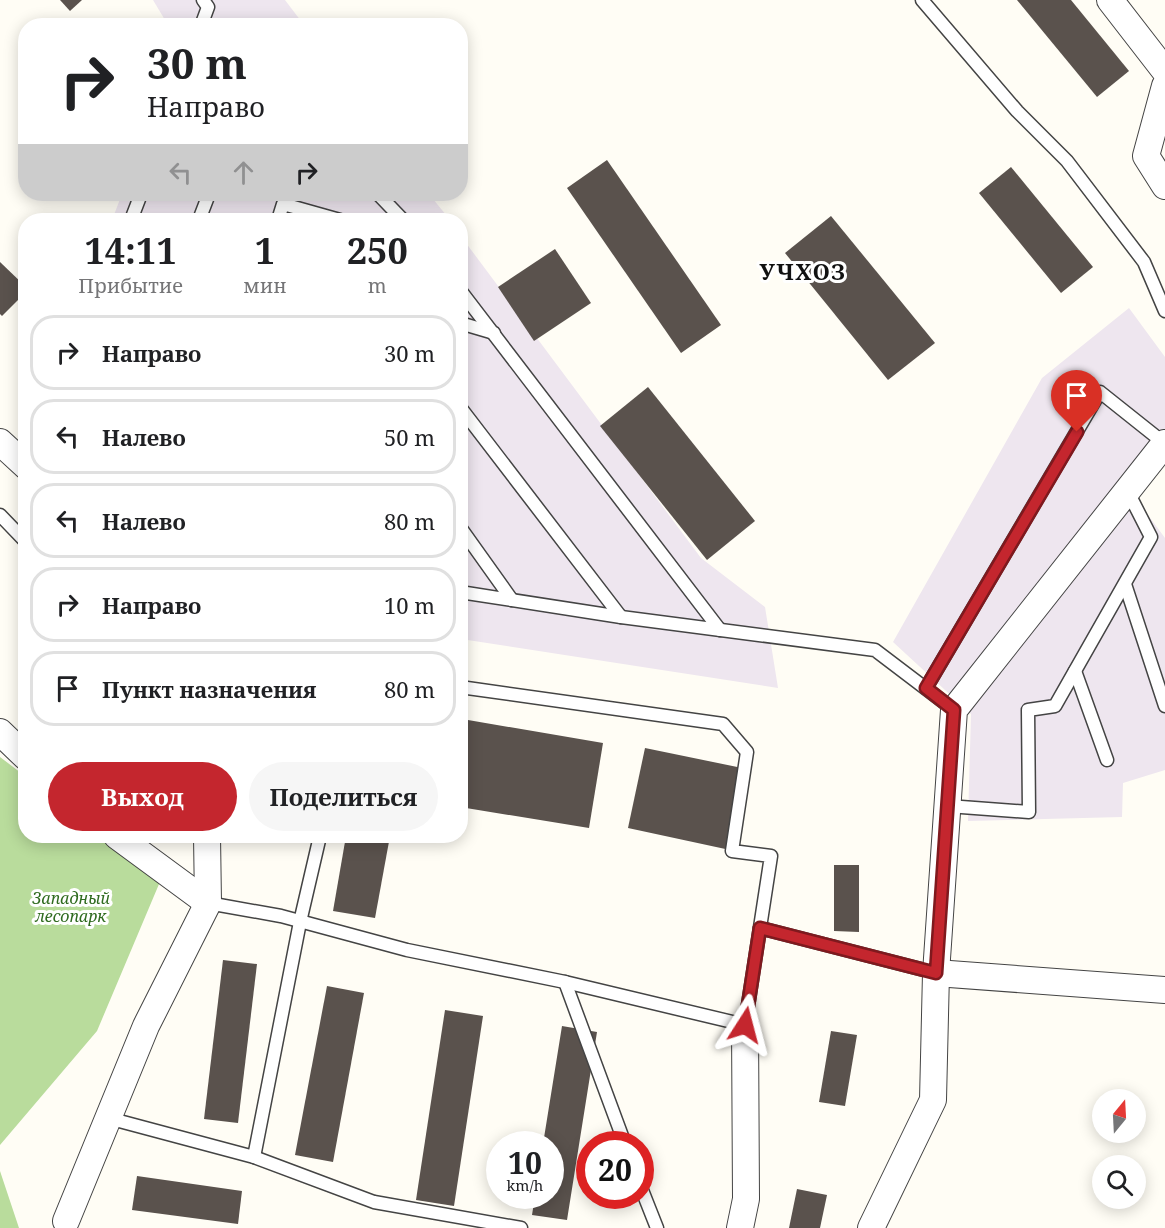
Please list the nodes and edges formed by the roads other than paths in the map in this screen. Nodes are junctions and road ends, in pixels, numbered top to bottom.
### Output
1 (202, 0) edge
2 (922, 0) edge
3 (1110, 0) edge
4 (204, 18) edge
5 (1165, 71) edge
6 (1165, 86) edge
7 (1165, 186) edge
8 (385, 201) edge
9 (280, 213) edge
10 (315, 213) edge
11 (396, 213) edge
12 (468, 300) edge
13 (1165, 311) edge
14 (468, 325) edge
15 (494, 333) junction
16 (468, 417) edge
17 (0, 442) edge
18 (1165, 443) edge
19 (18, 459) edge
20 (1127, 490) junction
21 (0, 515) edge
22 (18, 534) edge
23 (468, 538) edge
24 (1125, 584) junction
25 (468, 593) edge
26 (512, 600) junction
27 (621, 617) junction
28 (720, 630) junction
29 (1075, 671) junction
30 (468, 688) edge
31 (926, 688) junction
32 (1165, 706) edge
33 (954, 710) junction
34 (0, 732) edge
35 (18, 750) edge
36 (1107, 760) dead end
37 (948, 806) junction
38 (127, 843) edge
39 (207, 843) edge
40 (318, 843) edge
41 (208, 903) junction
42 (300, 922) junction
43 (760, 928) junction
44 (936, 973) junction
45 (565, 982) junction
46 (1165, 990) edge
47 (745, 1025) junction
48 (108, 1118) junction
49 (621, 1131) edge
50 (254, 1157) junction
51 (649, 1209) edge
52 (66, 1221) dead end
53 (521, 1228) edge
54 (657, 1228) edge
55 (740, 1228) edge
56 (871, 1228) edge

1 - 4 lane
2 - 13 lane
3 - 5 street
6 - 7 street
8 - 11 lane
9 - 10 lane
12 - 15 lane
14 - 15 lane
15 - 28 lane
16 - 27 lane
17 - 19 street
18 - 20 street
18 - 31 lane
20 - 24 lane
20 - 33 street
21 - 22 lane
23 - 26 lane
24 - 29 lane
24 - 32 lane
25 - 26 lane
26 - 27 lane
27 - 28 lane
28 - 31 lane
29 - 36 lane
29 - 37 lane
30 - 43 lane
31 - 33 lane
33 - 37 street
34 - 35 street
37 - 44 street
38 - 41 street
39 - 41 street
40 - 42 lane
41 - 42 lane
41 - 48 street
42 - 45 lane
42 - 50 lane
43 - 44 lane
43 - 47 lane
44 - 46 street
44 - 56 street
45 - 47 lane
45 - 49 lane
47 - 55 street
48 - 50 lane
48 - 52 street
50 - 53 lane
51 - 54 lane

